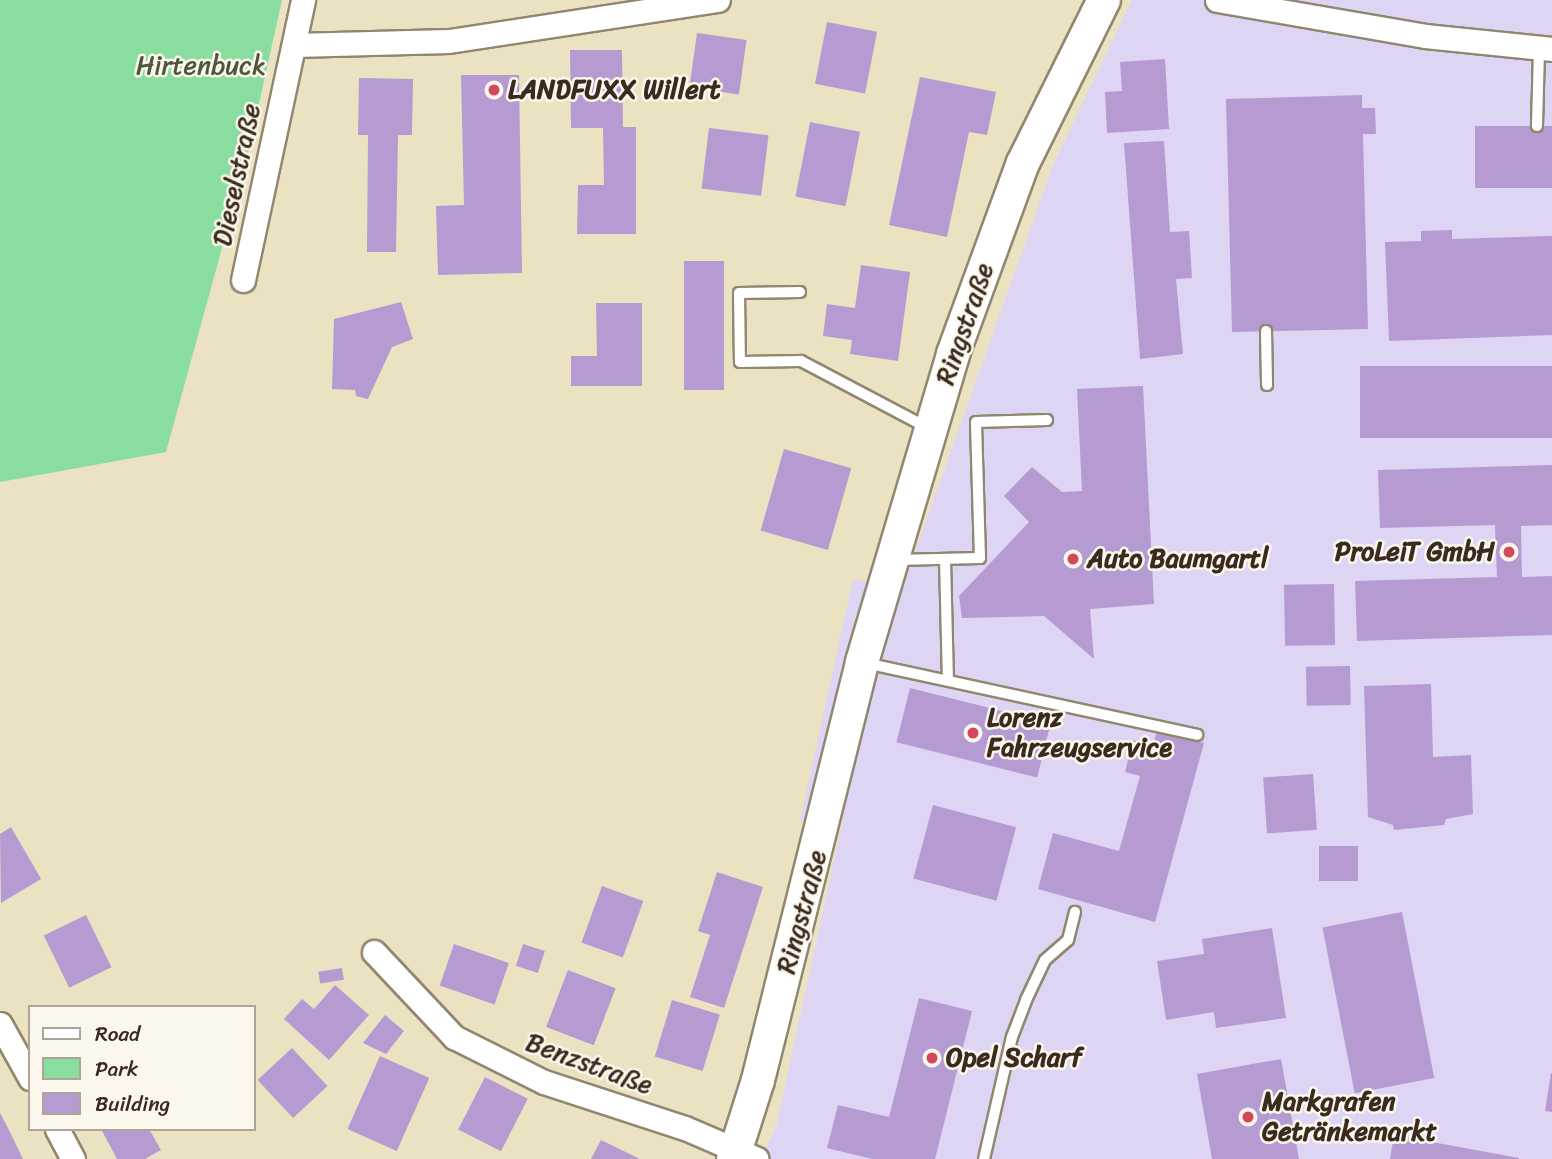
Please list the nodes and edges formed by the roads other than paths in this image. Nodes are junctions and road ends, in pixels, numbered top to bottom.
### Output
1 (303, 0) edge
2 (718, 0) edge
3 (1104, 0) edge
4 (1217, 0) edge
5 (294, 45) junction
6 (1546, 48) edge
7 (1537, 126) dead end
8 (243, 280) dead end
9 (800, 292) dead end
10 (1266, 331) dead end
11 (1268, 385) dead end
12 (1047, 420) dead end
13 (930, 429) junction
14 (945, 559) junction
15 (891, 560) junction
16 (862, 662) junction
17 (948, 679) junction
18 (1197, 734) dead end
19 (1075, 912) dead end
20 (374, 952) dead end
21 (0, 1024) edge
22 (28, 1074) edge
23 (58, 1131) edge
24 (742, 1156) edge
25 (73, 1159) edge
26 (984, 1159) edge

1 - 5 street, Dieselstraße
2 - 5 street
3 - 13 street, Ringstraße
4 - 6 street
5 - 8 street, Dieselstraße
6 - 7 lane
9 - 13 lane
10 - 11 lane
12 - 14 lane
13 - 15 street, Ringstraße
14 - 15 lane
14 - 17 lane
15 - 16 street, Ringstraße
16 - 17 lane
16 - 24 street, Ringstraße
17 - 18 lane
19 - 26 lane
20 - 24 street, Benzstraße
21 - 22 street
23 - 25 street

